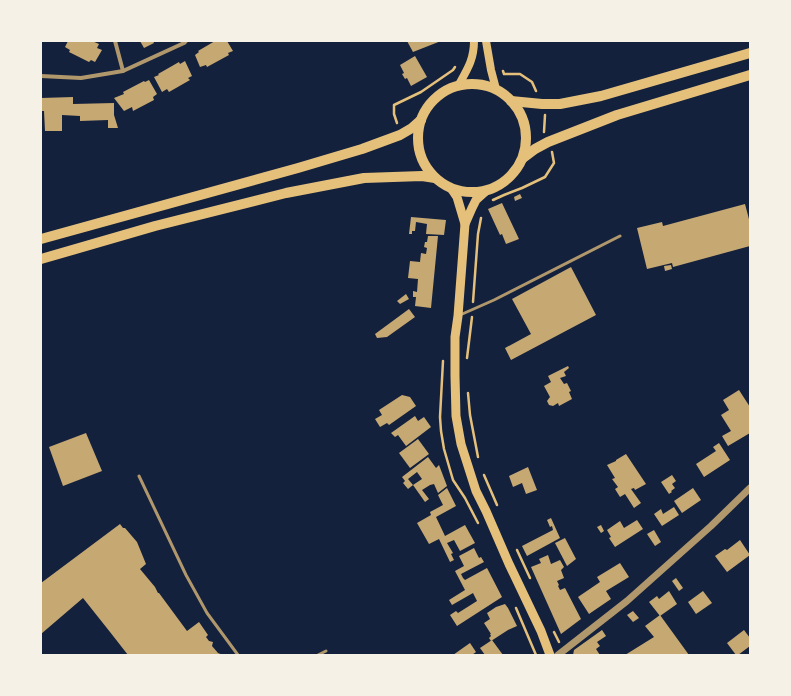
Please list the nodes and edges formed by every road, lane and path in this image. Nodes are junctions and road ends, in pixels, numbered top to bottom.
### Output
1 (115, 41) edge
2 (186, 41) edge
3 (474, 41) edge
4 (486, 41) edge
5 (750, 53) edge
6 (456, 65) dead end
7 (501, 69) dead end
8 (124, 71) junction
9 (750, 75) edge
10 (41, 76) edge
11 (458, 86) junction
12 (496, 89) junction
13 (536, 91) dead end
14 (511, 100) junction
15 (545, 113) dead end
16 (421, 120) junction
17 (397, 123) dead end
18 (544, 134) dead end
19 (552, 150) dead end
20 (523, 158) junction
21 (436, 178) junction
22 (451, 188) junction
23 (486, 191) junction
24 (492, 201) dead end
25 (483, 211) dead end
26 (465, 224) junction
27 (620, 236) dead end
28 (41, 239) edge
29 (41, 259) edge
30 (473, 310) junction
31 (458, 316) junction
32 (467, 362) dead end
33 (468, 388) dead end
34 (478, 457) dead end
35 (482, 471) dead end
36 (139, 476) dead end
37 (750, 488) edge
38 (499, 511) dead end
39 (515, 546) dead end
40 (531, 582) dead end
41 (554, 630) dead end
42 (326, 651) dead end
43 (561, 653) edge
44 (238, 655) edge
45 (318, 655) edge
46 (550, 655) edge

1 - 8 street
2 - 8 street
3 - 11 main road
4 - 12 main road
5 - 14 highway
6 - 17 path
7 - 13 path
8 - 10 street
9 - 20 highway
11 - 12 highway
11 - 16 highway
12 - 14 highway
14 - 20 highway
15 - 18 path
16 - 21 highway
16 - 28 highway
19 - 24 path
20 - 23 highway
21 - 22 highway
21 - 29 highway
22 - 23 highway
22 - 26 main road
23 - 26 main road
25 - 30 path
26 - 31 main road
27 - 30 lane
30 - 31 lane
30 - 32 path
31 - 46 main road
33 - 34 path
35 - 38 path
36 - 44 lane
37 - 43 street
39 - 40 path
41 - 43 path
42 - 45 lane

